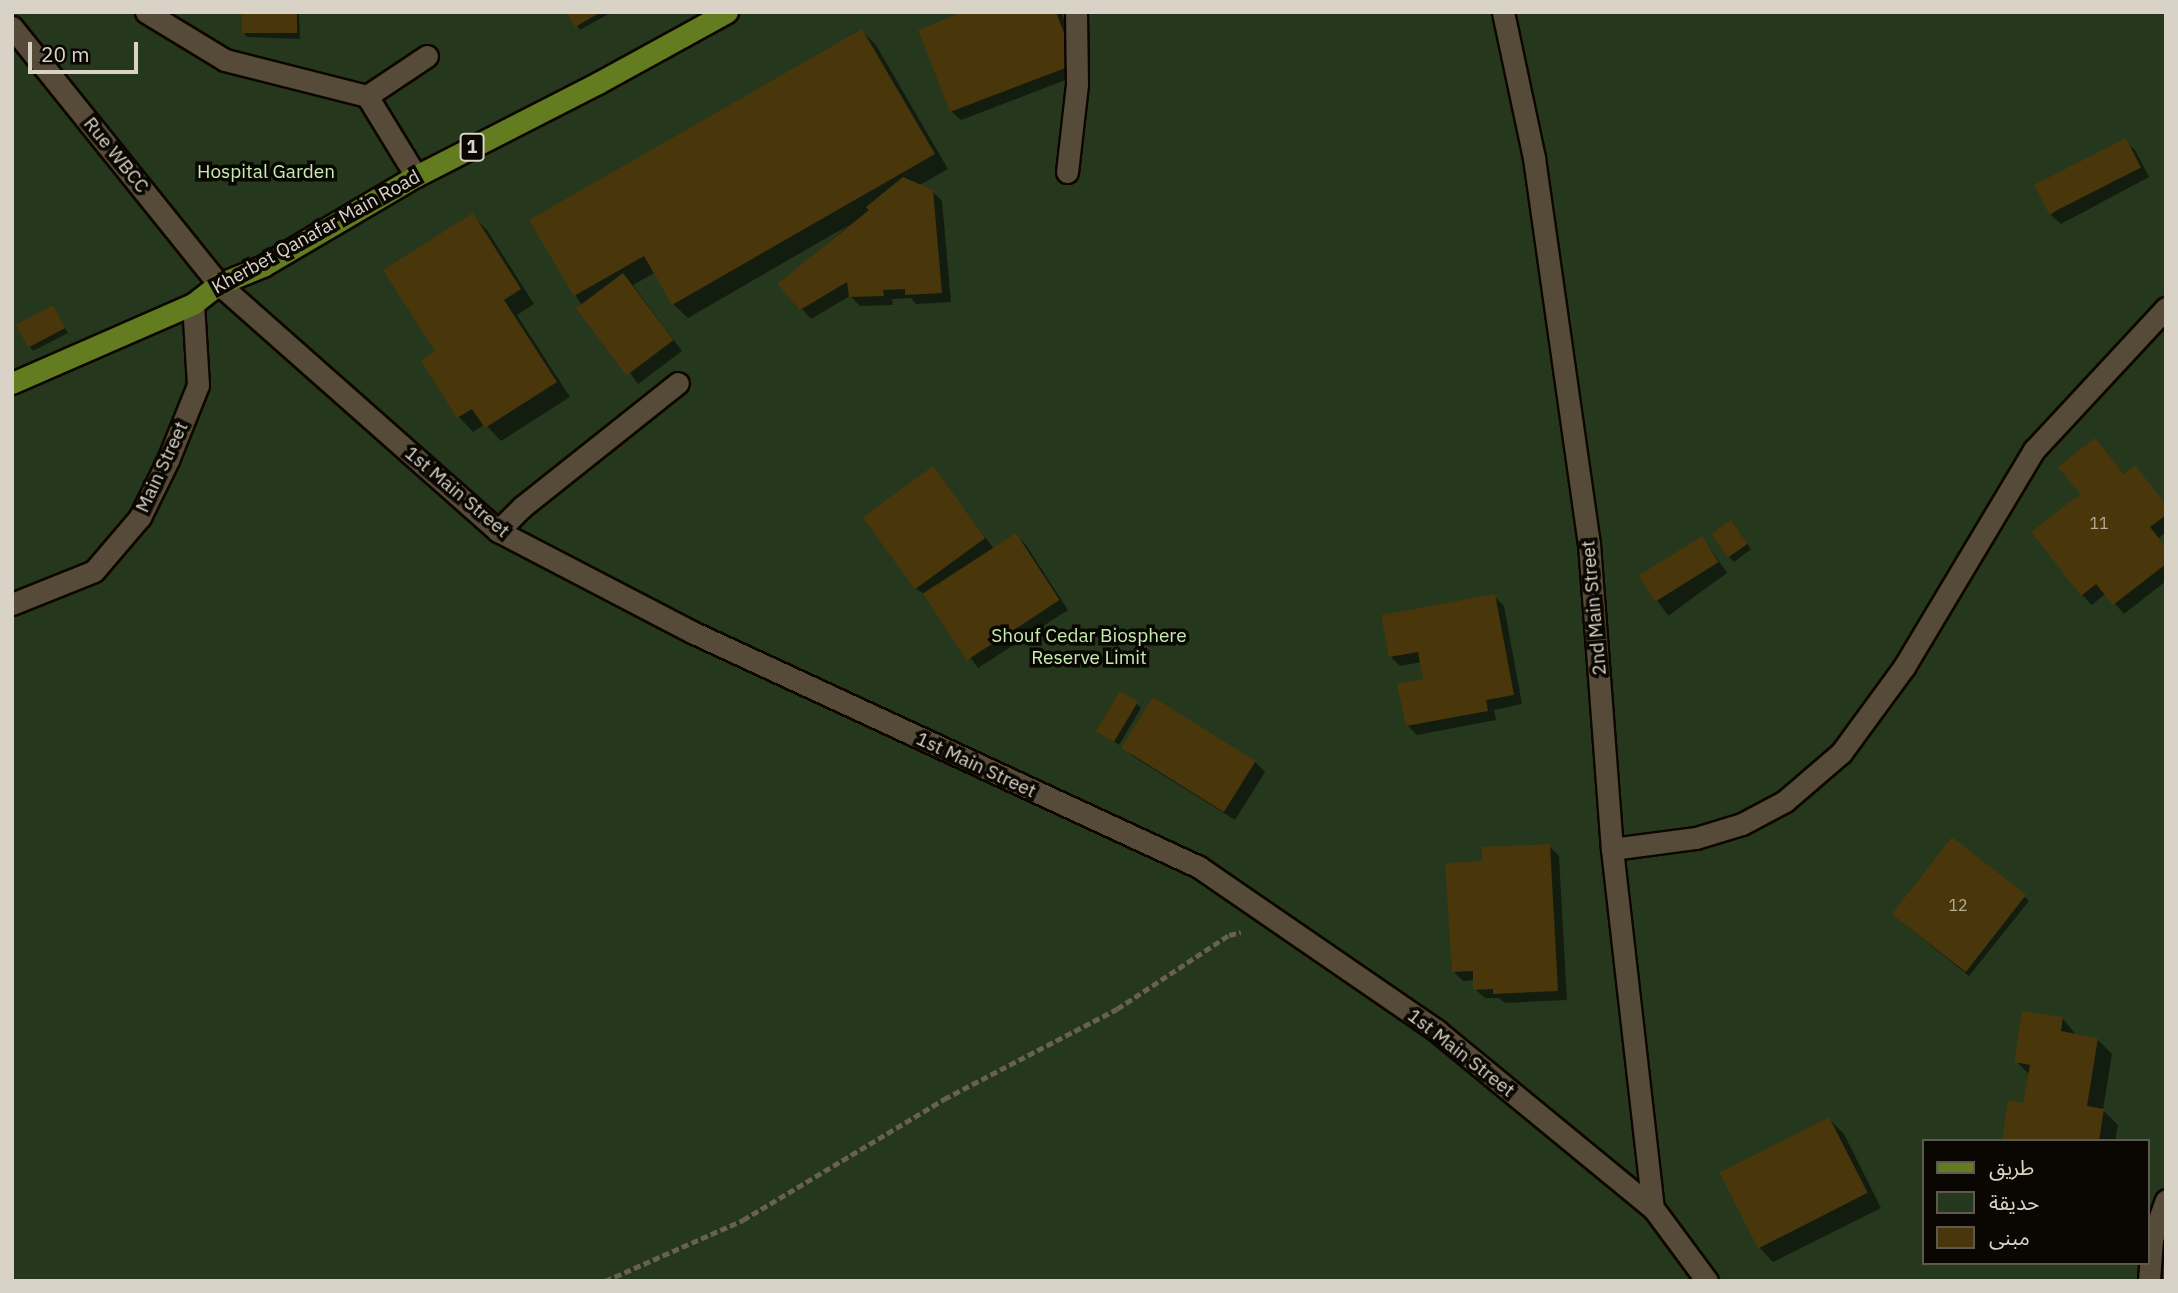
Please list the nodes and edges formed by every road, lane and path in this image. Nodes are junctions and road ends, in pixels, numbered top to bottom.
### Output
1 (146, 12) edge
2 (727, 12) edge
3 (1076, 12) edge
4 (1503, 12) edge
5 (12, 27) edge
6 (427, 56) dead end
7 (367, 96) junction
8 (1067, 172) dead end
9 (416, 176) junction
10 (219, 284) junction
11 (192, 304) junction
12 (2166, 308) edge
13 (12, 383) edge
14 (678, 383) dead end
15 (498, 531) junction
16 (12, 604) edge
17 (1612, 849) junction
18 (1278, 921) junction
19 (2166, 1200) edge
20 (1653, 1208) junction
21 (605, 1281) edge
22 (1707, 1281) edge
23 (2149, 1281) edge

1 - 7 street
2 - 9 main road, Kherbet Qanafar Main Road / 1
3 - 8 street
4 - 17 street, 2nd Main Street
5 - 10 street, Rue WBCC
6 - 7 street
7 - 9 street
9 - 10 main road, Kherbet Qanafar Main Road / 1
10 - 11 main road, Kherbet Qanafar Main Road / 1
10 - 15 street, 1st Main Street
11 - 13 main road, Kherbet Qanafar Main Road / 1
11 - 16 street, Main Street
12 - 17 street
14 - 15 street
15 - 18 street, 1st Main Street
17 - 20 street, 2nd Main Street
18 - 20 street, 1st Main Street
18 - 21 path
19 - 23 street
20 - 22 street, 1st Main Street

